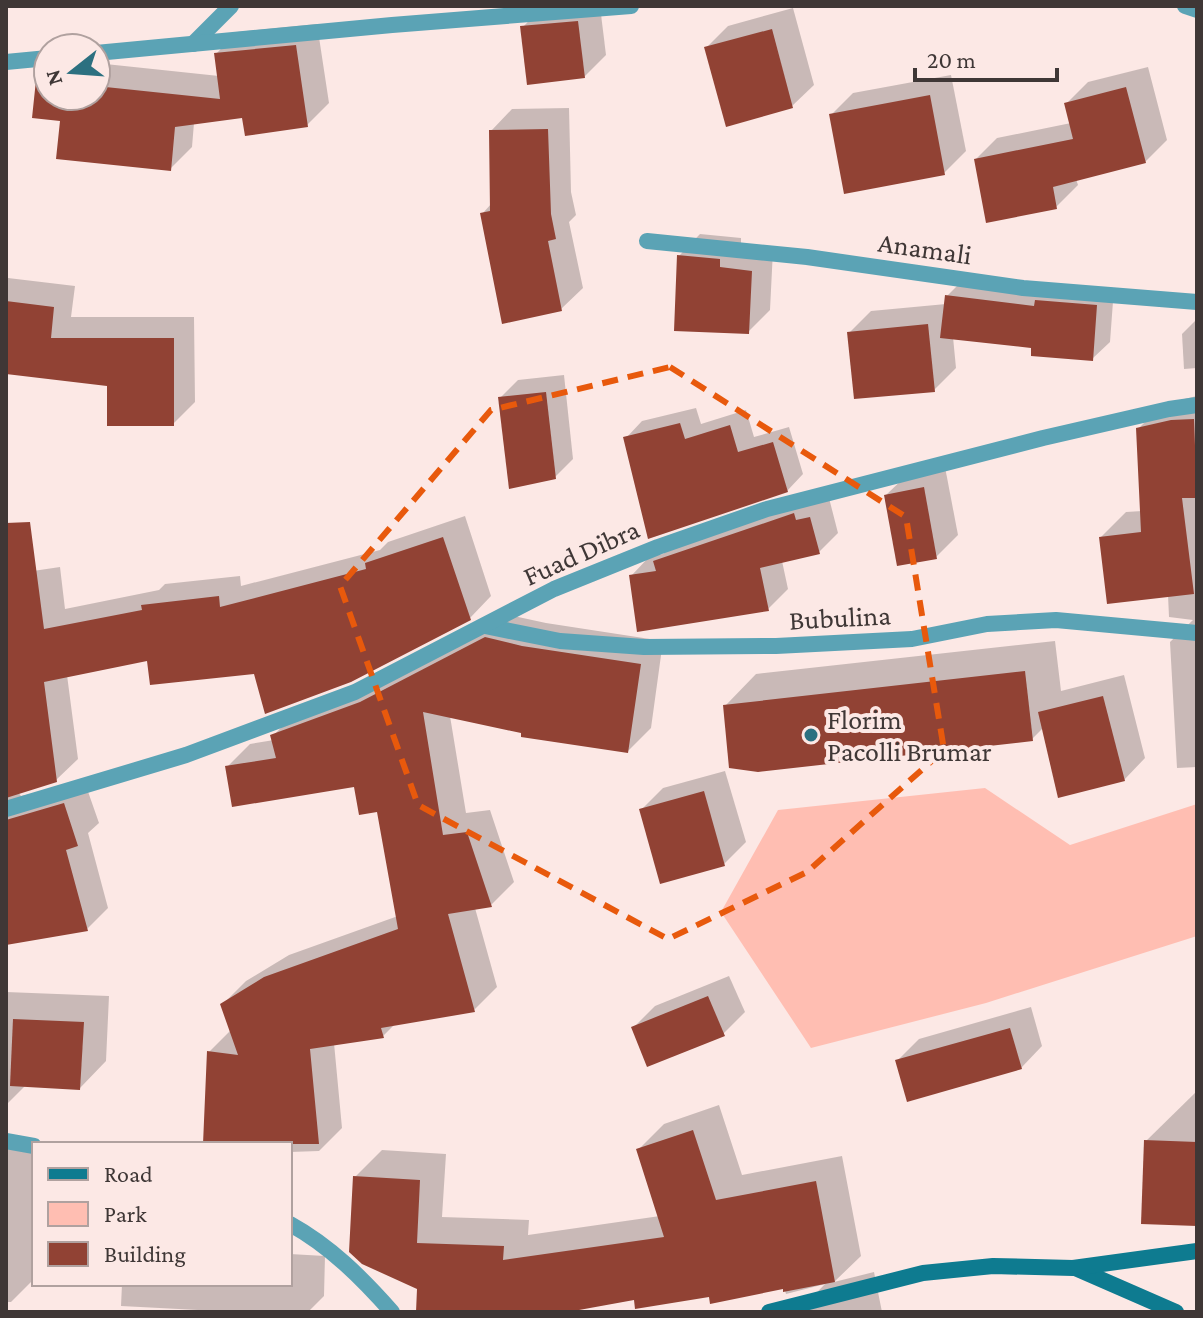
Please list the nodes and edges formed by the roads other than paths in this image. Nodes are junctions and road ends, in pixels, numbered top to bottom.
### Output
1 (231, 6) edge
2 (631, 6) edge
3 (1185, 6) edge
4 (1197, 10) edge
5 (193, 44) junction
6 (112, 52) edge
7 (32, 60) edge
8 (6, 62) edge
9 (647, 241) dead end
10 (1197, 302) edge
11 (1197, 405) edge
12 (485, 626) junction
13 (1197, 633) edge
14 (6, 809) edge
15 (6, 1141) edge
16 (32, 1146) edge
17 (292, 1225) edge
18 (1197, 1251) edge
19 (1073, 1268) junction
20 (392, 1312) edge
21 (769, 1312) edge
22 (1176, 1312) edge

1 - 5 street
2 - 5 street
3 - 4 street
5 - 6 street
7 - 8 street
9 - 10 street, Anamali
11 - 12 street, Fuad Dibra
12 - 13 street, Bubulina
12 - 14 street, Fuad Dibra
15 - 16 street
17 - 20 street
18 - 19 street
19 - 21 street
19 - 22 street

